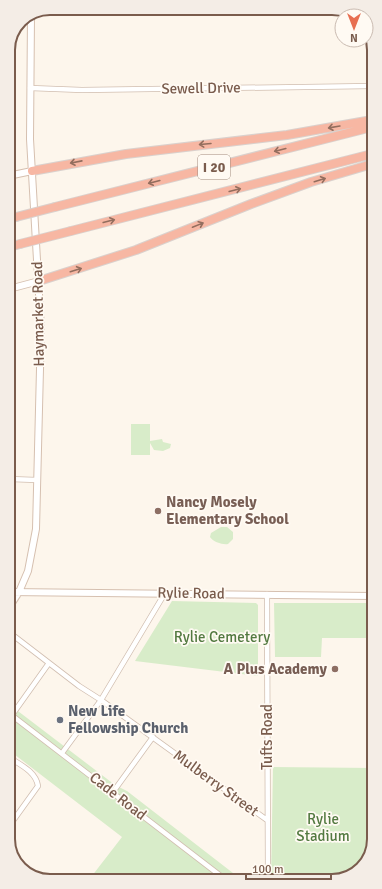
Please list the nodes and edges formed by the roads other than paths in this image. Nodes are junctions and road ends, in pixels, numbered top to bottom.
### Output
1 (31, 21) edge
2 (367, 86) edge
3 (30, 88) junction
4 (367, 121) edge
5 (367, 128) edge
6 (367, 155) edge
7 (367, 166) edge
8 (32, 171) junction
9 (15, 175) edge
10 (15, 217) edge
11 (15, 245) edge
12 (39, 281) junction
13 (15, 288) edge
14 (15, 479) edge
15 (37, 480) junction
16 (15, 592) edge
17 (19, 592) junction
18 (166, 592) junction
19 (267, 594) junction
20 (367, 596) edge
21 (15, 598) edge
22 (15, 637) edge
23 (49, 663) junction
24 (101, 700) junction
25 (15, 709) edge
26 (15, 717) edge
27 (153, 737) junction
28 (62, 753) junction
29 (15, 761) edge
30 (113, 792) junction
31 (15, 818) edge
32 (267, 820) junction
33 (218, 874) edge
34 (268, 874) edge

1 - 3 street, Haymarket Road
2 - 3 street, Sewell Drive
3 - 8 street, Haymarket Road
4 -> 8 highway
5 -> 10 highway, I 20, bridge
11 -> 6 highway, I 20, bridge
12 -> 7 highway
8 - 9 street
8 - 12 street, Haymarket Road
12 - 13 street
12 - 15 street, Haymarket Road
14 - 15 street
15 - 17 street, Haymarket Road
16 - 17 street, Rylie Road
17 - 18 street, Rylie Road
17 - 21 street, Haymarket Road
18 - 19 street, Rylie Road
18 - 24 street
19 - 20 street, Rylie Road
19 - 32 street, Tufts Road
22 - 23 street, Mulberry Street
23 - 24 street, Mulberry Street
23 - 25 street
24 - 27 street, Mulberry Street
24 - 28 street
26 - 28 street, Cade Road
27 - 30 street
27 - 32 street, Mulberry Street
28 - 30 street, Cade Road
29 - 31 street
30 - 33 street, Cade Road
32 - 34 street, Tufts Road

